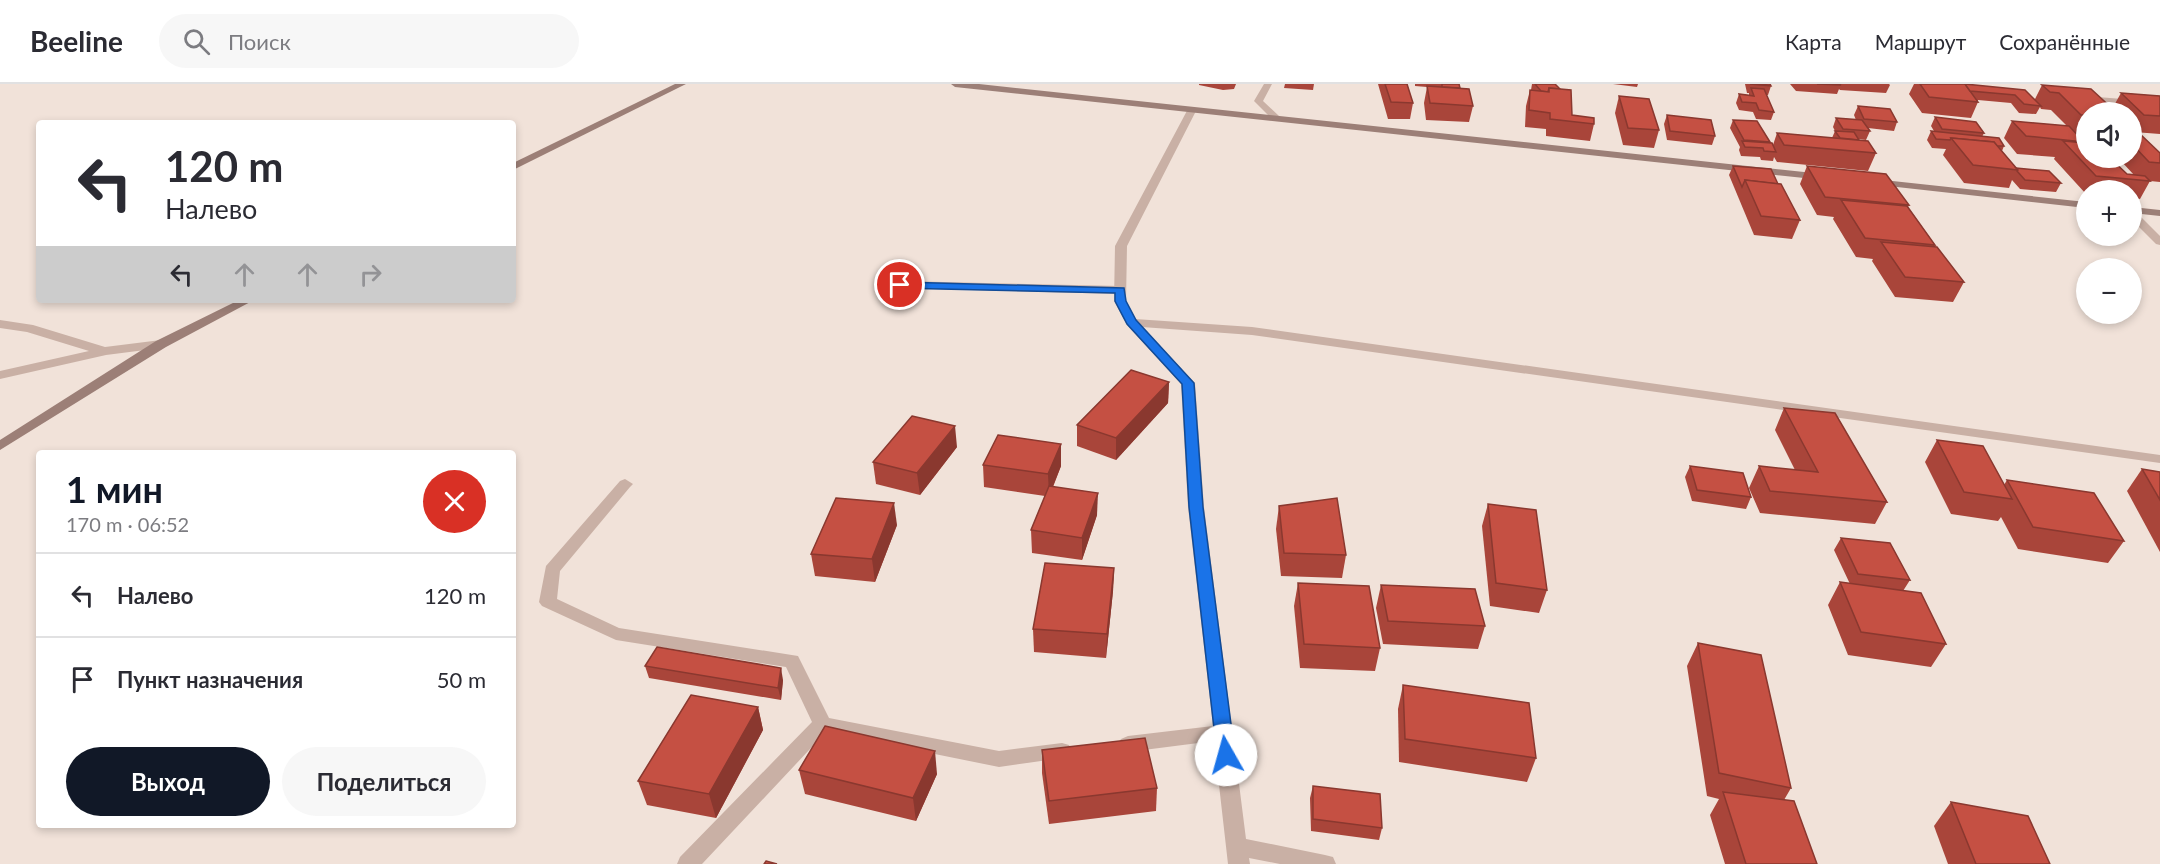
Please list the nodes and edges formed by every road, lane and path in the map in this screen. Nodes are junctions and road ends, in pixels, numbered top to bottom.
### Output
1 (682, 84) edge
2 (955, 84) edge
3 (1268, 84) edge
4 (2070, 98) edge
5 (2160, 105) edge
6 (1192, 109) junction
7 (1276, 118) junction
8 (516, 166) edge
9 (1836, 178) edge
10 (1860, 180) edge
11 (2076, 204) edge
12 (2142, 212) edge
13 (2160, 213) edge
14 (2142, 223) edge
15 (2160, 242) edge
16 (900, 285) dead end
17 (1120, 290) junction
18 (242, 303) edge
19 (1131, 322) junction
20 (0, 324) edge
21 (161, 344) junction
22 (106, 351) junction
23 (0, 375) edge
24 (0, 446) edge
25 (2160, 459) edge
26 (625, 484) dead end
27 (822, 724) junction
28 (1223, 732) junction
29 (1105, 746) edge
30 (1082, 749) edge
31 (1238, 855) edge
32 (688, 864) edge
33 (1325, 864) edge

1 - 8 street
2 - 6 street
3 - 7 street
4 - 5 street
6 - 7 street
6 - 17 street
7 - 9 street
10 - 11 street
12 - 13 street
14 - 15 street
16 - 17 street
17 - 19 street
18 - 21 street
19 - 25 street
19 - 28 street
20 - 22 street
21 - 22 street
21 - 24 street
22 - 23 street
26 - 27 street
27 - 30 street
27 - 32 street
28 - 29 street
28 - 31 street
31 - 33 street

